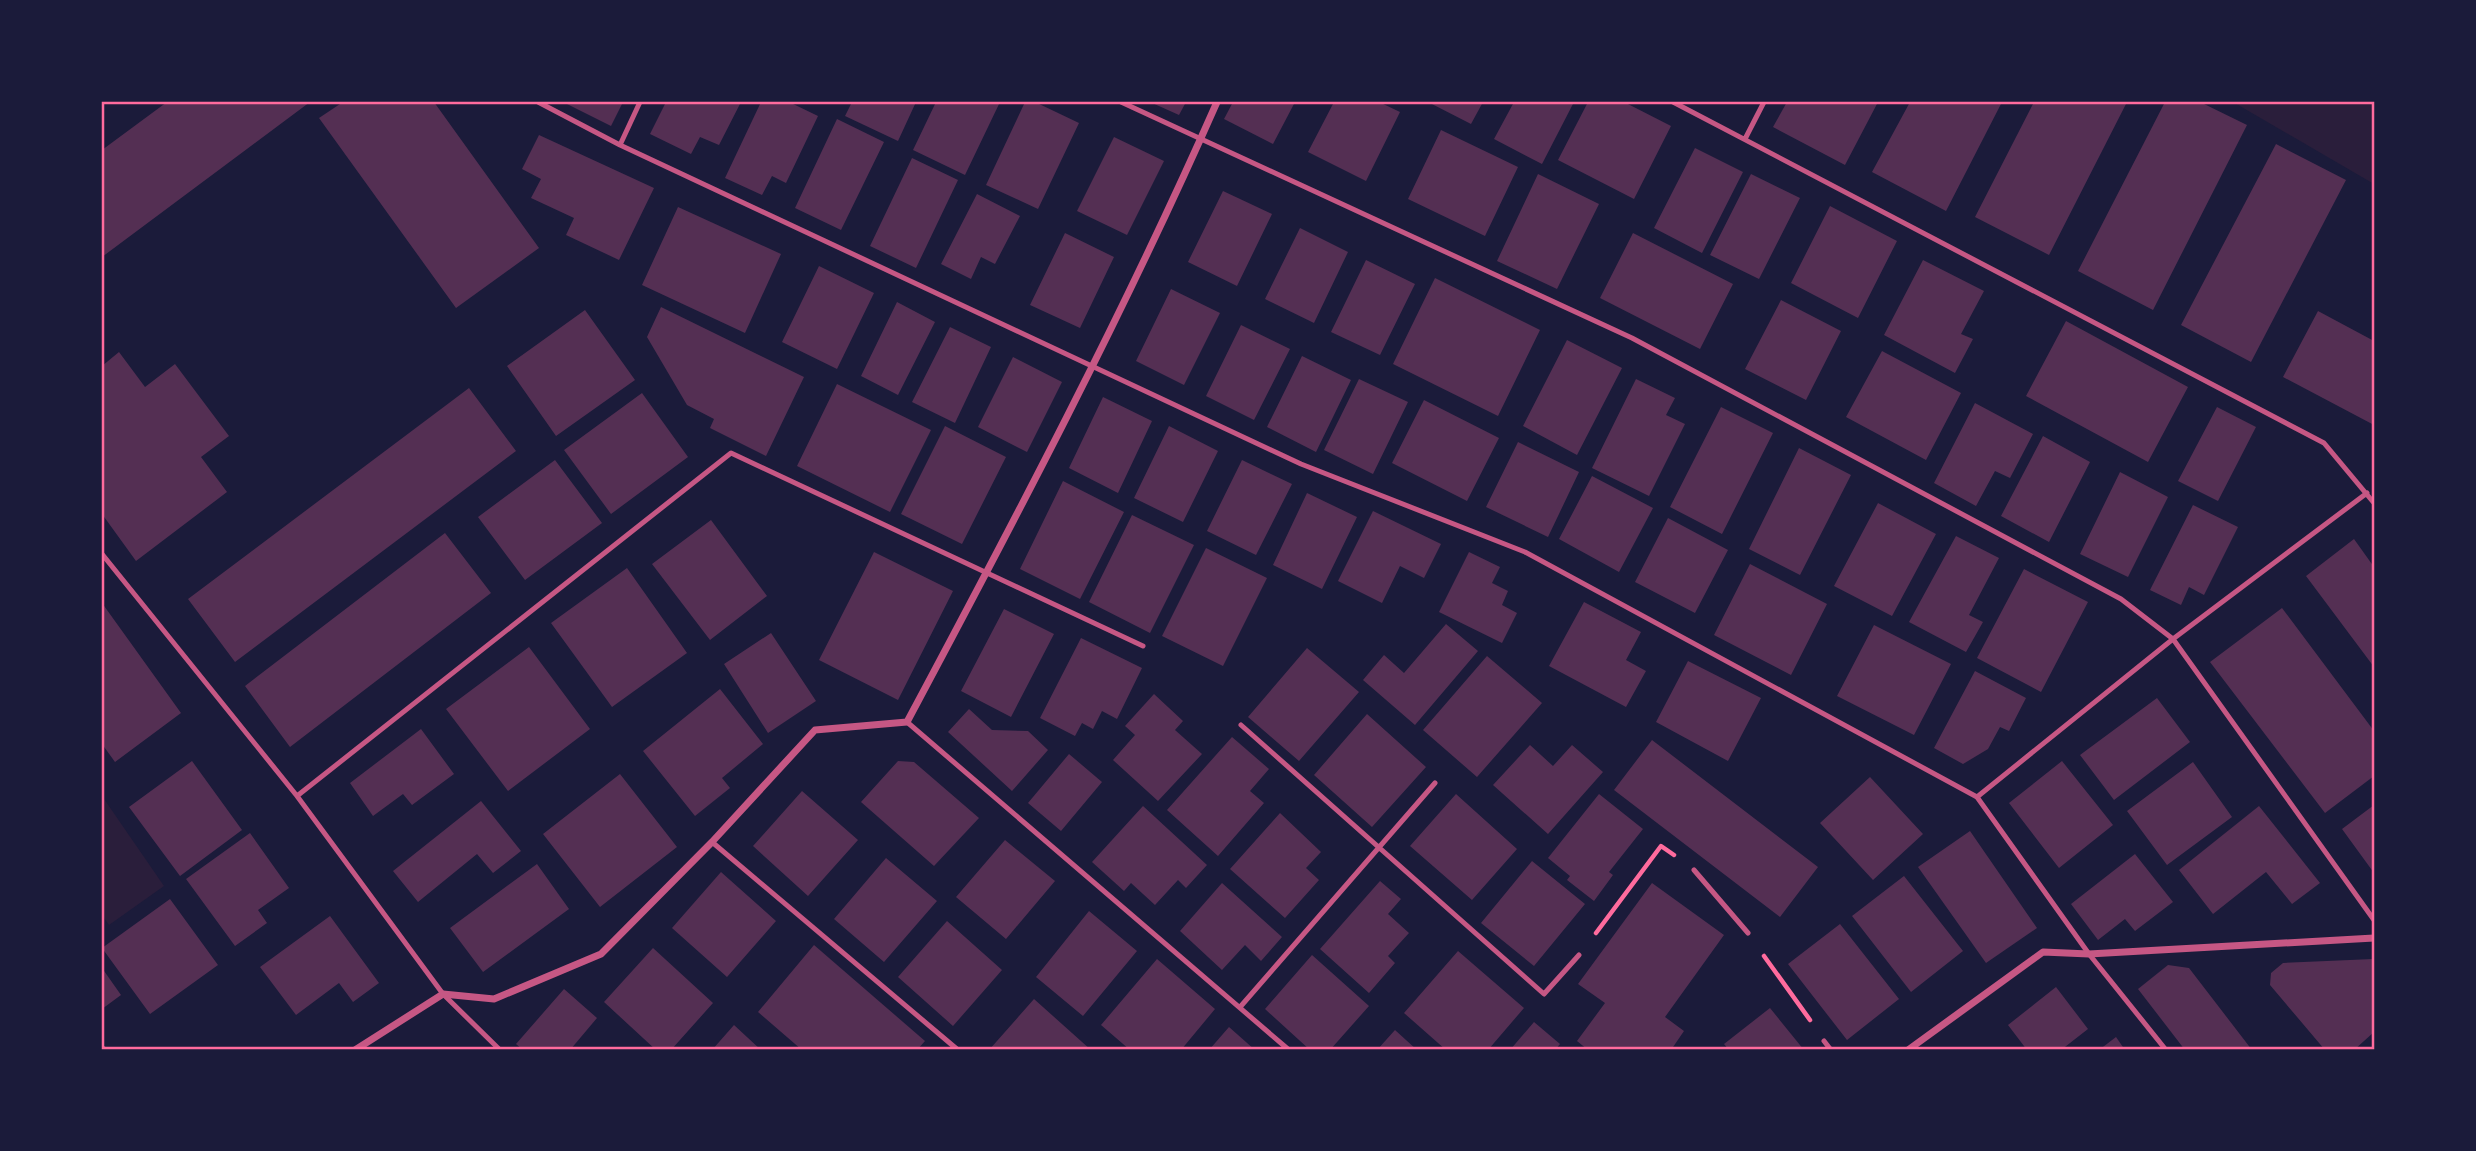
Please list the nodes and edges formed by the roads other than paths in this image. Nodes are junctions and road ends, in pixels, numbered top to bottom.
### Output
1 (538, 102) edge
2 (640, 102) edge
3 (1121, 102) edge
4 (1217, 102) edge
5 (1673, 102) edge
6 (1764, 102) edge
7 (1201, 138) junction
8 (1745, 139) junction
9 (620, 145) junction
10 (1093, 365) junction
11 (2367, 493) junction
12 (2375, 502) edge
13 (102, 554) edge
14 (987, 572) junction
15 (2174, 639) junction
16 (1143, 646) dead end
17 (907, 722) junction
18 (1241, 725) dead end
19 (1436, 783) dead end
20 (297, 796) junction
21 (1977, 797) junction
22 (712, 842) junction
23 (1379, 848) junction
24 (1694, 870) road end
25 (2375, 920) edge
26 (1748, 933) road end
27 (2375, 938) edge
28 (2089, 954) junction
29 (1578, 955) road end
30 (443, 994) junction
31 (1241, 1006) junction
32 (1824, 1041) road end
33 (102, 1048) edge
34 (107, 1049) edge
35 (355, 1049) edge
36 (500, 1049) edge
37 (957, 1049) edge
38 (1289, 1049) edge
39 (1831, 1049) edge
40 (1908, 1049) edge
41 (2166, 1049) edge

1 - 9 lane
2 - 9 lane
3 - 7 lane
4 - 7 street
5 - 8 lane
6 - 8 lane
7 - 10 street
7 - 15 lane
8 - 11 lane
9 - 10 lane
10 - 14 street
10 - 21 lane
11 - 12 lane
11 - 15 lane
13 - 20 lane
14 - 16 lane
14 - 17 street
14 - 20 lane
15 - 21 lane
15 - 25 lane
17 - 22 street
17 - 31 lane
18 - 23 lane
19 - 23 lane
20 - 30 lane
21 - 28 lane
22 - 30 street
22 - 37 lane
23 - 29 lane
23 - 31 lane
24 - 26 lane
27 - 28 street
28 - 40 street
28 - 41 lane
30 - 35 street
30 - 36 lane
31 - 38 lane
32 - 39 lane
33 - 34 lane

